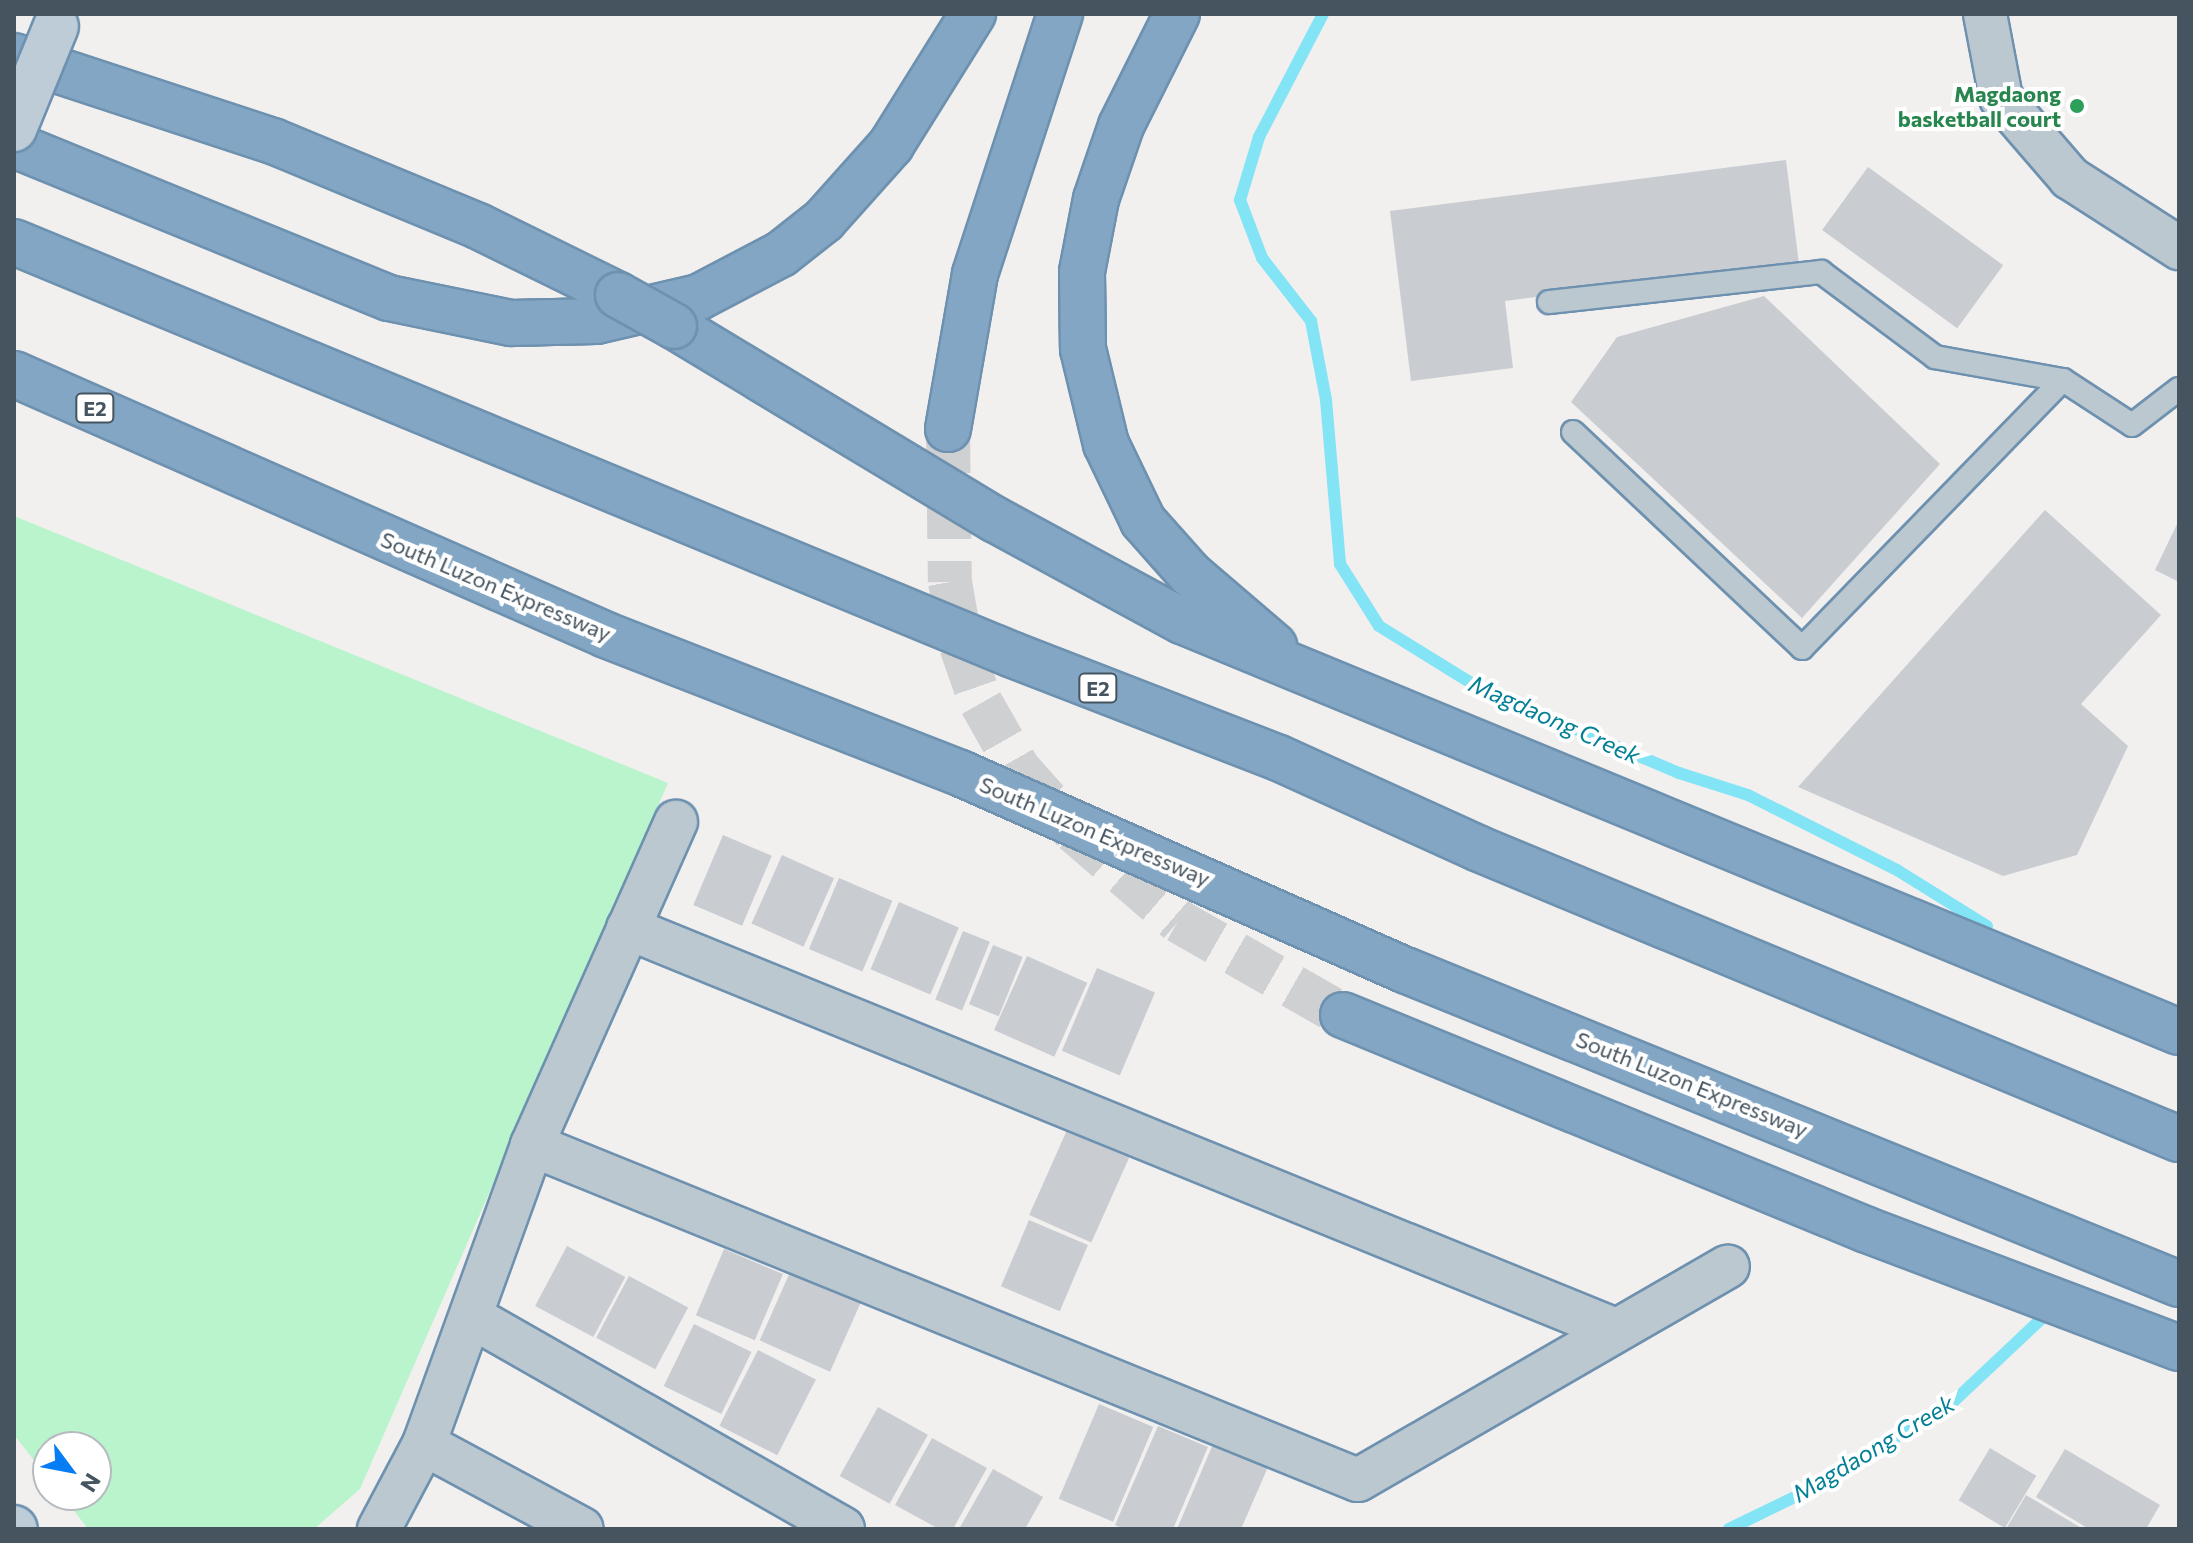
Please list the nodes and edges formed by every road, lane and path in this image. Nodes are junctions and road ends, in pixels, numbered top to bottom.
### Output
1 (973, 14) edge
2 (1060, 14) edge
3 (1177, 14) edge
4 (1985, 14) edge
5 (58, 20) edge
6 (14, 56) edge
7 (14, 129) edge
8 (14, 145) edge
9 (14, 242) edge
10 (2179, 248) edge
11 (1549, 302) dead end
12 (14, 374) edge
13 (2063, 380) junction
14 (2179, 389) edge
15 (948, 429) tunnel mouth
16 (1573, 432) dead end
17 (1320, 682) junction
18 (676, 822) dead end
19 (628, 928) junction
20 (1343, 1015) tunnel mouth
21 (2179, 1032) edge
22 (2179, 1139) edge
23 (532, 1145) junction
24 (1728, 1266) dead end
25 (2179, 1284) edge
26 (472, 1317) junction
27 (1613, 1329) junction
28 (2179, 1348) edge
29 (424, 1444) junction
30 (372, 1527) edge
31 (582, 1529) edge
32 (843, 1529) edge

1 - 8 highway
2 - 15 highway
3 - 17 highway
4 - 10 street
5 - 7 main road, bridge
6 - 17 highway, bridge
9 - 22 highway, E2
11 - 13 lane
12 - 25 highway, South Luzon Expressway / E2
13 - 14 lane
13 - 16 lane
17 - 21 highway
18 - 19 street
19 - 23 street
19 - 27 street
20 - 28 highway
23 - 26 street
23 - 27 street
24 - 27 street
26 - 29 street
26 - 32 street
29 - 30 street
29 - 31 street

